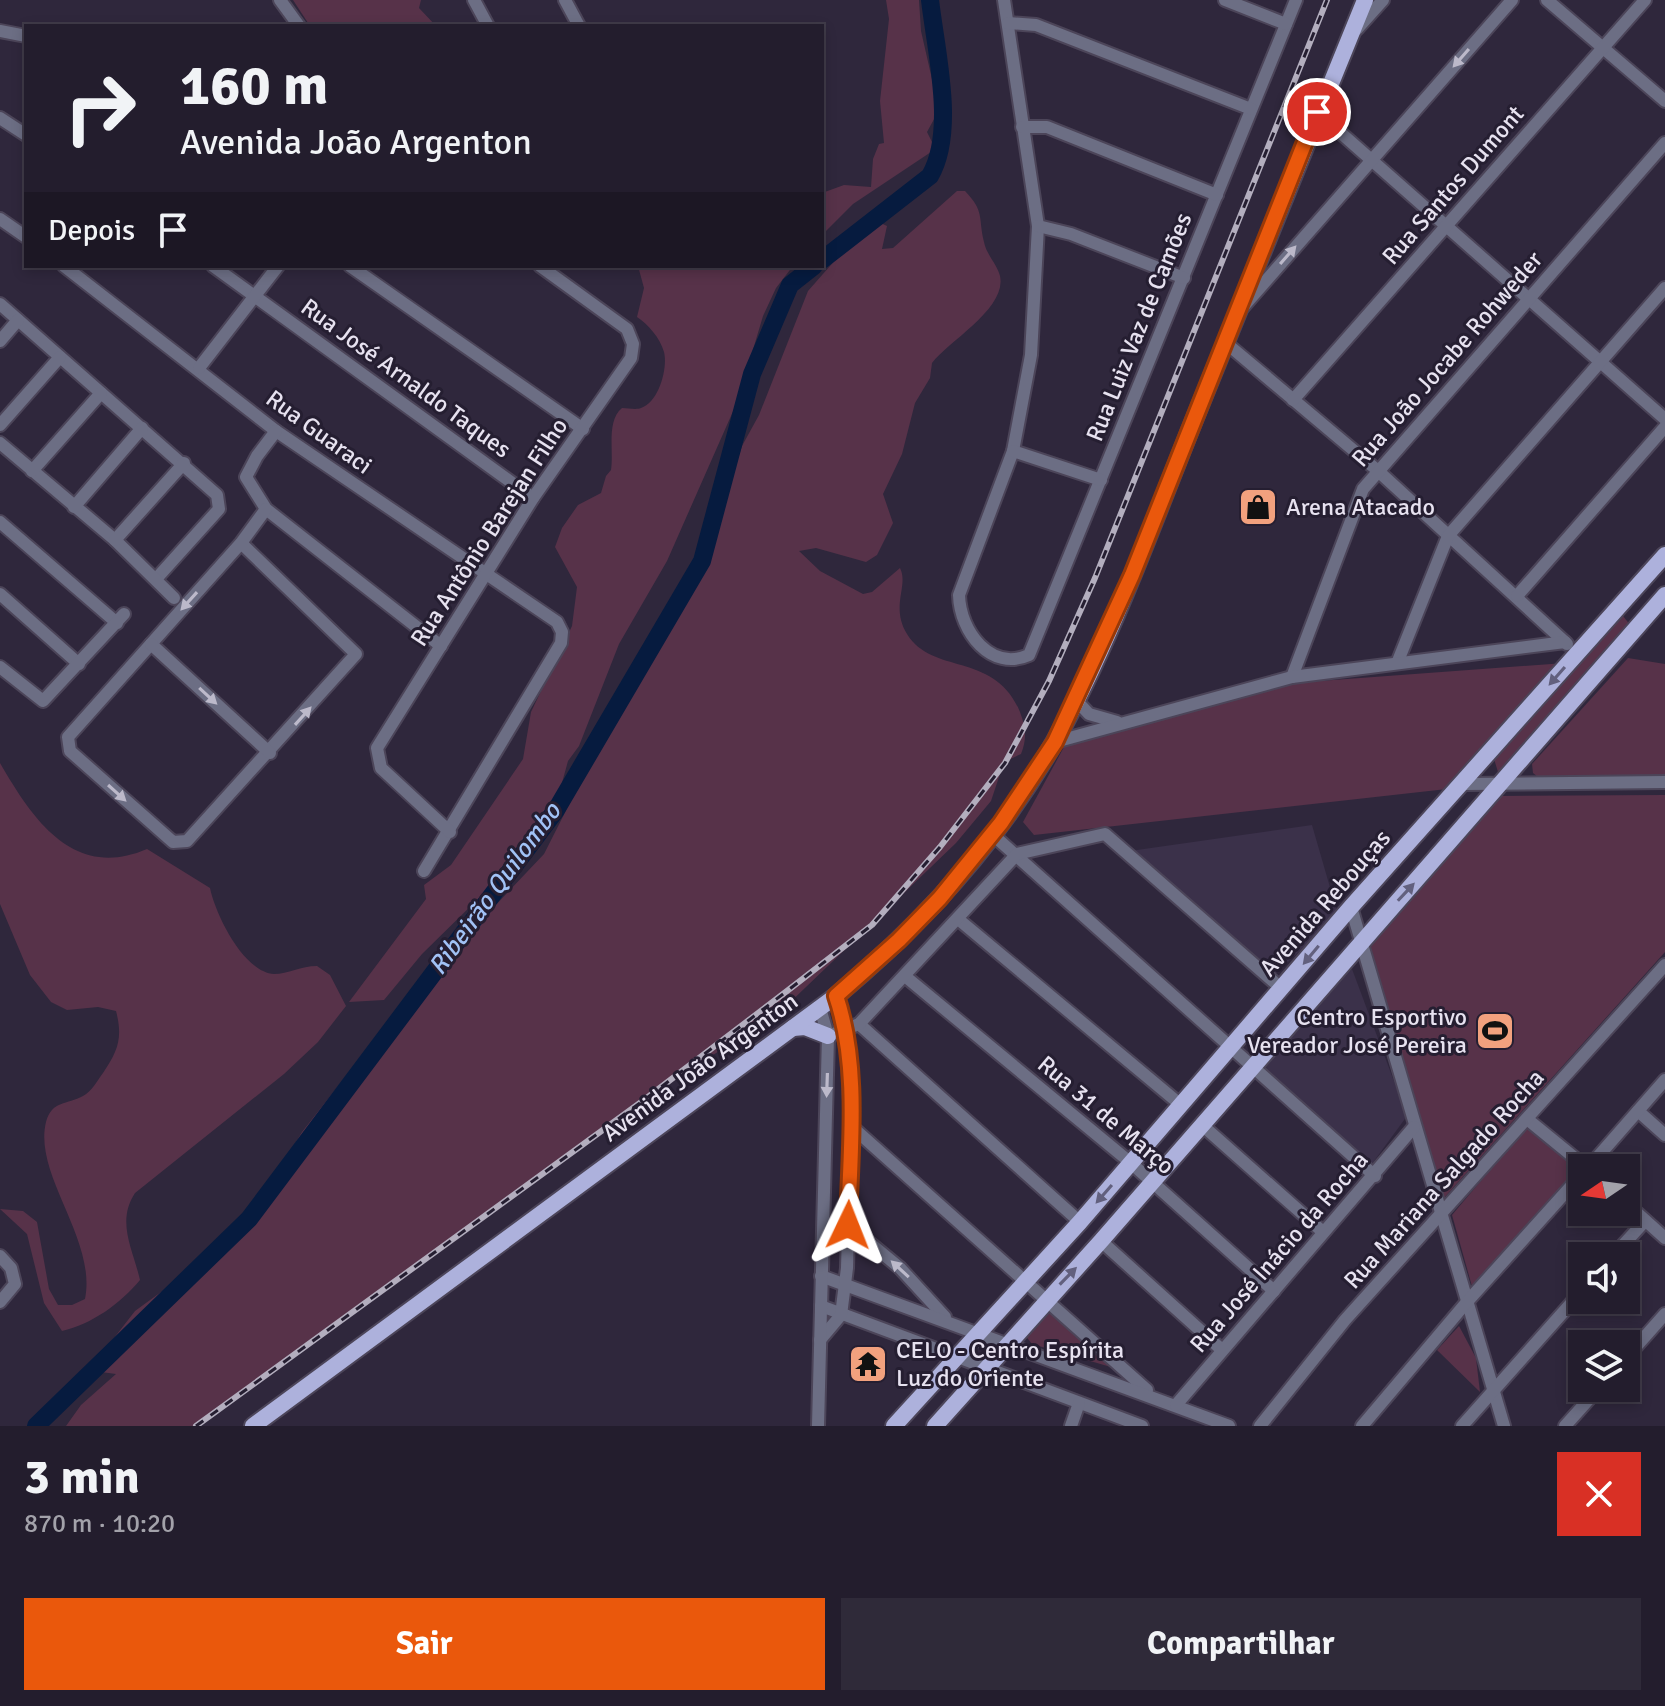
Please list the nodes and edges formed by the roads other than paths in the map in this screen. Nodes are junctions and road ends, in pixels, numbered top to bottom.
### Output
1 (280, 0) edge
2 (474, 0) edge
3 (565, 0) edge
4 (1004, 0) edge
5 (1225, 0) edge
6 (1296, 0) edge
7 (1365, 0) edge
8 (1383, 0) edge
9 (1512, 0) edge
10 (1547, 0) edge
11 (1645, 0) edge
12 (1008, 23) junction
13 (298, 24) edge
14 (487, 24) edge
15 (578, 24) edge
16 (1286, 24) junction
17 (0, 31) edge
18 (24, 36) edge
19 (1350, 38) junction
20 (1602, 49) junction
21 (1665, 101) edge
22 (1251, 109) junction
23 (1317, 112) junction
24 (0, 118) edge
25 (1022, 127) junction
26 (20, 128) edge
27 (1665, 143) edge
28 (1372, 159) junction
29 (1217, 195) junction
30 (0, 219) edge
31 (1446, 225) junction
32 (1038, 226) junction
33 (24, 232) edge
34 (67, 268) edge
35 (216, 268) edge
36 (276, 268) edge
37 (353, 268) edge
38 (543, 268) edge
39 (1184, 278) junction
40 (1665, 288) edge
41 (254, 294) junction
42 (1530, 297) junction
43 (0, 304) edge
44 (1236, 314) junction
45 (18, 320) junction
46 (0, 341) edge
47 (1226, 343) junction
48 (60, 357) junction
49 (1600, 362) junction
50 (199, 368) junction
51 (101, 393) junction
52 (1293, 400) junction
53 (1665, 419) edge
54 (0, 425) edge
55 (1665, 427) edge
56 (142, 428) junction
57 (583, 429) junction
58 (276, 431) junction
59 (0, 443) edge
60 (1013, 451) junction
61 (184, 463) junction
62 (1377, 470) junction
63 (32, 471) junction
64 (1101, 480) junction
65 (533, 498) junction
66 (74, 507) junction
67 (266, 509) junction
68 (0, 522) edge
69 (1448, 536) junction
70 (115, 540) junction
71 (241, 543) junction
72 (1665, 555) edge
73 (484, 574) junction
74 (156, 579) junction
75 (0, 594) edge
76 (1665, 595) edge
77 (1517, 596) junction
78 (174, 598) dead end
79 (1625, 599) junction
80 (1646, 617) junction
81 (1565, 642) junction
82 (151, 644) junction
83 (441, 646) junction
84 (1577, 654) junction
85 (1398, 661) junction
86 (79, 664) junction
87 (0, 667) edge
88 (1292, 677) junction
89 (1076, 700) junction
90 (1124, 723) junction
91 (1055, 742) junction
92 (270, 753) junction
93 (1503, 782) junction
94 (1665, 782) edge
95 (1463, 784) junction
96 (450, 832) junction
97 (992, 834) junction
98 (1017, 854) junction
99 (424, 871) dead end
100 (1351, 907) junction
101 (958, 919) junction
102 (1360, 941) junction
103 (1665, 965) edge
104 (906, 977) junction
105 (1282, 989) junction
106 (836, 996) junction
107 (820, 1008) junction
108 (859, 1024) junction
109 (793, 1028) junction
110 (847, 1030) junction
111 (828, 1036) junction
112 (1229, 1048) junction
113 (1251, 1067) junction
114 (1665, 1080) edge
115 (1181, 1105) junction
116 (1638, 1111) junction
117 (1527, 1119) junction
118 (1202, 1125) junction
119 (851, 1126) junction
120 (1414, 1127) junction
121 (1665, 1135) edge
122 (1571, 1154) edge
123 (1600, 1154) edge
124 (1131, 1163) junction
125 (1375, 1176) junction
126 (1153, 1182) junction
127 (1568, 1190) edge
128 (1442, 1215) junction
129 (1640, 1216) edge
130 (1645, 1221) junction
131 (1080, 1222) junction
132 (848, 1225) junction
133 (1323, 1232) junction
134 (1665, 1238) edge
135 (1101, 1241) junction
136 (1626, 1242) edge
137 (0, 1256) edge
138 (821, 1276) junction
139 (1025, 1282) junction
140 (846, 1286) junction
141 (1274, 1291) junction
142 (1045, 1300) junction
143 (0, 1302) edge
144 (1466, 1303) junction
145 (821, 1306) junction
146 (1568, 1307) edge
147 (1665, 1314) edge
148 (841, 1315) junction
149 (948, 1320) junction
150 (980, 1332) junction
151 (820, 1340) junction
152 (1640, 1342) edge
153 (1009, 1343) junction
154 (1222, 1350) junction
155 (956, 1358) junction
156 (985, 1369) junction
157 (1493, 1391) junction
158 (1154, 1396) junction
159 (1586, 1402) edge
160 (1079, 1403) junction
161 (1176, 1405) junction
162 (253, 1426) edge
163 (818, 1426) edge
164 (894, 1426) edge
165 (935, 1426) edge
166 (1071, 1426) edge
167 (1142, 1426) edge
168 (1229, 1426) edge
169 (1260, 1426) edge
170 (1362, 1426) edge
171 (1462, 1426) edge
172 (1504, 1426) edge
173 (1565, 1426) edge

1 - 13 street
2 - 14 street
3 - 15 street
4 - 12 street
5 - 16 street
6 - 16 street, Rua Luiz Vaz de Camões
7 - 19 main road, Avenida João Argenton
8 - 19 street
9 -> 28 street
10 - 20 street
11 - 20 street, Rua Santos Dumont
12 - 22 street
12 - 25 street
16 - 22 street, Rua Luiz Vaz de Camões
17 - 18 street
19 - 23 main road, Avenida João Argenton
20 - 21 street
20 - 31 street, Rua Santos Dumont
22 - 29 street, Rua Luiz Vaz de Camões
23 - 28 street
23 - 44 main road, Avenida João Argenton
24 - 26 street
25 - 29 street
25 - 32 street
27 - 42 street, Rua João Jocabe Rohweder
28 - 31 street
44 -> 28 street
29 - 39 street, Rua Luiz Vaz de Camões
30 - 33 street
31 - 42 street
31 - 52 street, Rua Santos Dumont
32 - 39 street
32 - 60 street
34 - 50 street, Rua Guaraci
35 - 41 street, Rua José Arnaldo Taques
36 - 41 street
37 - 57 street
38 - 57 street, Rua Antônio Barejan Filho
39 - 64 street, Rua Luiz Vaz de Camões
40 - 49 street
41 - 50 street
41 - 65 street, Rua José Arnaldo Taques
42 - 49 street
42 - 62 street, Rua João Jocabe Rohweder
43 - 45 street
44 - 47 main road, Avenida João Argenton
45 - 46 street
45 - 48 street
47 - 52 street
47 - 89 main road, Avenida João Argenton
48 - 51 street
48 - 54 street
49 - 53 street
49 - 69 street
50 - 58 street, Rua Guaraci
51 - 56 street
51 - 63 street
52 - 62 street
55 - 77 street
56 - 61 street
56 - 66 street
57 - 65 street, Rua Antônio Barejan Filho
58 - 67 street
58 - 73 street, Rua Guaraci
59 - 63 street
60 - 64 street
60 - 64 street, Rua Luiz Vaz de Camões
61 - 70 street
61 - 74 street
62 - 69 street
62 - 88 street, Rua João Jocabe Rohweder
63 - 66 street
65 - 73 street, Rua Antônio Barejan Filho
66 - 70 street
67 - 71 street
67 - 83 street
68 - 86 street
69 - 77 street
69 - 85 street
70 - 74 street
71 -> 82 street
92 -> 71 street
72 - 79 main road, Avenida Rebouças
73 - 83 street, Rua Antônio Barejan Filho
73 - 96 street, Rua Guaraci
74 - 78 street
75 - 86 street
76 - 80 main road
77 - 81 street
79 - 80 main road
79 - 84 main road, Avenida Rebouças
80 - 93 main road
81 - 84 street
81 - 85 street
82 -> 92 street
82 -> 92 street
83 - 96 street, Rua Antônio Barejan Filho
84 -> 95 main road, Avenida Rebouças
85 - 88 street
86 - 87 street
88 - 90 street
89 - 90 street
89 - 91 main road, Avenida João Argenton
90 - 91 street
91 - 97 main road, Avenida João Argenton
93 - 94 street
93 - 95 street
102 -> 93 main road
95 - 100 main road, Avenida Rebouças
96 - 99 street
97 - 98 street
97 - 106 main road, Avenida João Argenton
98 - 101 street
98 - 105 street
98 - 112 street
100 - 102 street
100 -> 105 main road, Avenida Rebouças
101 - 104 street
101 - 115 street
102 - 113 main road
102 - 120 street
103 - 117 street, Rua Mariana Salgado Rocha
104 - 108 street
104 - 124 street, Rua 31 de Março
105 - 112 main road, Avenida Rebouças
106 - 107 main road, Avenida João Argenton
106 - 110 street
107 - 109 main road, Avenida João Argenton
107 - 111 street
108 - 110 street
108 - 131 street
109 - 111 main road
109 - 162 main road, Avenida João Argenton
110 - 111 street
110 - 119 street
111 -> 138 street
112 - 113 street
112 - 115 main road, Avenida Rebouças
113 - 118 main road
113 - 125 street
114 - 116 street
115 - 124 main road, Avenida Rebouças
116 - 121 street
116 - 123 street
117 - 122 street
117 - 128 street, Rua Mariana Salgado Rocha
118 - 126 main road
118 - 133 street
119 - 132 street
119 - 139 street
120 - 125 street, Rua José Inácio da Rocha
120 - 128 street
124 - 126 street, Rua 31 de Março
124 -> 131 main road, Avenida Rebouças
125 - 133 street, Rua José Inácio da Rocha
126 - 135 main road
126 - 141 street, Rua 31 de Março
127 - 144 street
128 - 144 street
128 - 169 street, Rua Mariana Salgado Rocha
129 - 130 street
130 - 134 street
130 - 136 street
131 - 139 main road, Avenida Rebouças
132 - 140 street
149 -> 132 street
133 - 141 street, Rua José Inácio da Rocha
142 -> 135 main road
135 - 154 street
137 - 143 street
138 - 140 street
138 - 145 street
139 - 142 street
139 - 150 main road, Avenida Rebouças
140 - 148 street
140 - 149 street
141 - 154 street, Rua José Inácio da Rocha
142 - 153 main road
142 - 158 street
144 - 157 street
144 - 170 street
145 - 148 street
145 - 151 street
146 - 157 street
147 - 152 street
148 - 151 street
148 - 155 street
149 - 150 street
150 - 153 street
150 - 155 main road, Avenida Rebouças
151 - 163 street
153 - 156 main road
153 - 158 street
154 - 161 street, Rua José Inácio da Rocha
155 - 156 street
155 - 164 main road, Avenida Rebouças
156 - 160 street
156 - 165 main road
157 - 171 street
157 - 172 street
158 - 161 street
159 - 173 street
160 - 166 street
160 - 167 street
161 - 168 street

